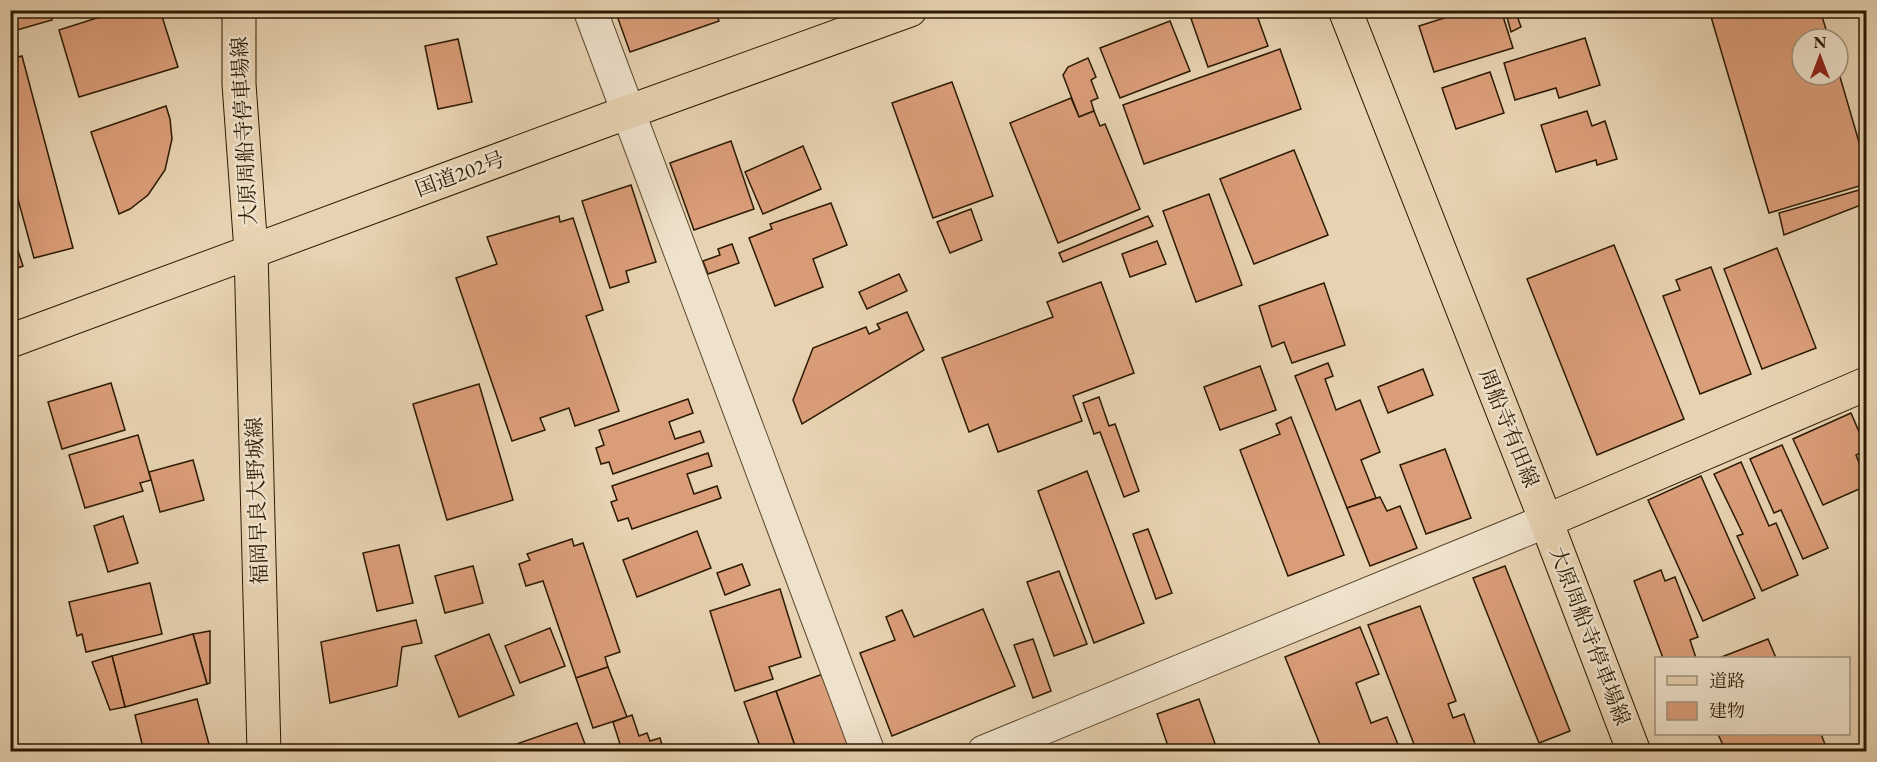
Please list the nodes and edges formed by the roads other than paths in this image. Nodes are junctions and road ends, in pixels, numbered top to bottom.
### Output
1 (239, 10) edge
2 (590, 10) edge
3 (910, 10) edge
4 (1345, 10) edge
5 (628, 112) junction
6 (251, 251) junction
7 (10, 341) edge
8 (1866, 384) edge
9 (1546, 520) junction
10 (264, 752) edge
11 (868, 752) edge
12 (984, 752) edge
13 (1634, 752) edge

1 - 6 main road, 大原周船寺停車場線
2 - 5 street
3 - 5 main road, 国道202号
4 - 9 main road, 周船寺有田線
5 - 6 main road, 国道202号
5 - 11 street
6 - 7 main road, 国道202号
6 - 10 main road, 福岡早良大野城線
8 - 9 main road
9 - 12 street
9 - 13 main road, 大原周船寺停車場線

